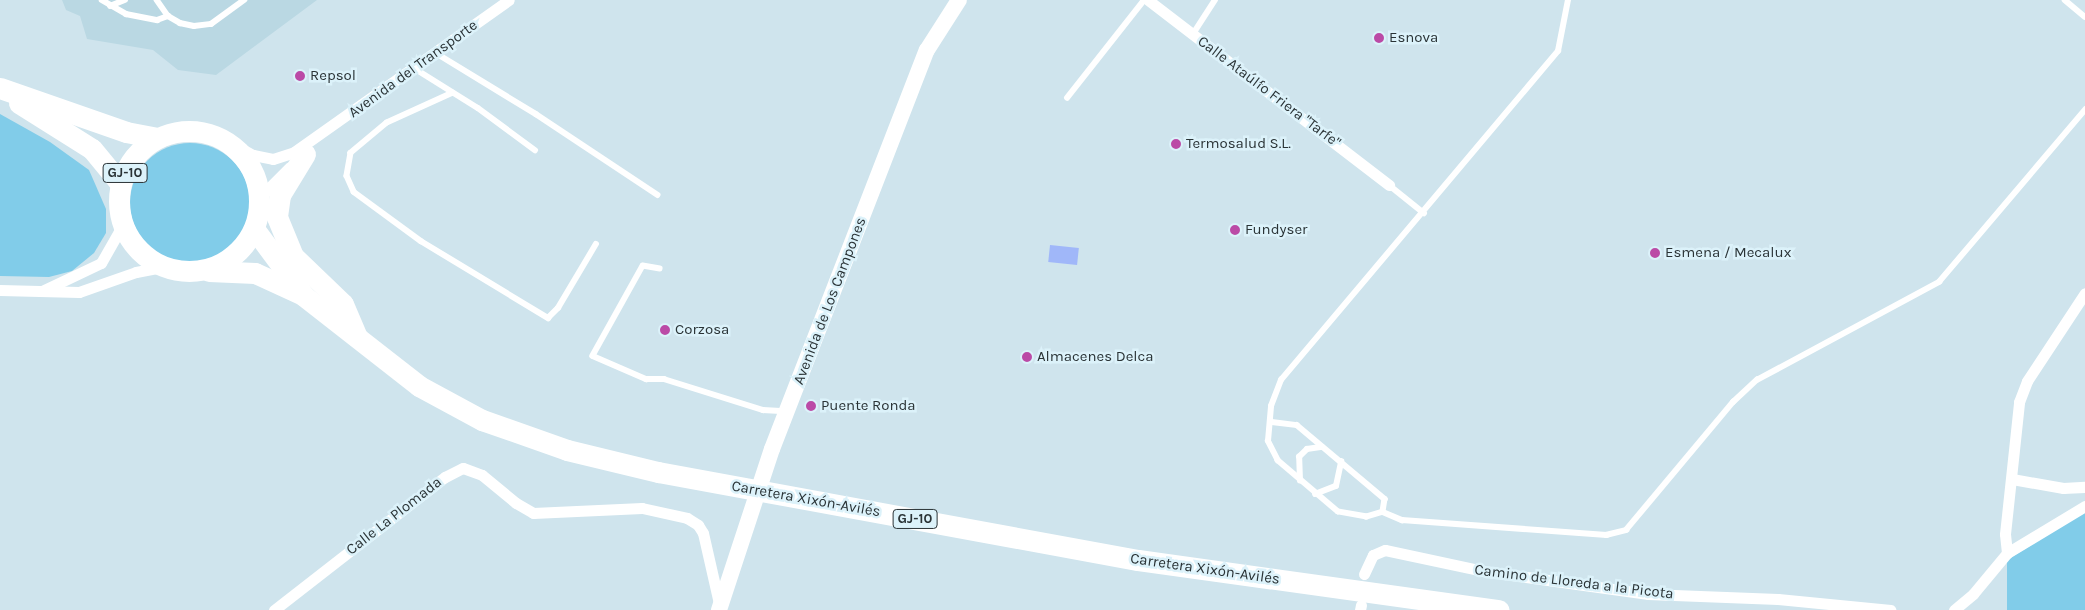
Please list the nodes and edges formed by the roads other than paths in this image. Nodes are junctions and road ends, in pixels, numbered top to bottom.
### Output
1 (102, 0) edge
2 (125, 0) edge
3 (157, 0) edge
4 (244, 0) edge
5 (509, 0) edge
6 (959, 0) edge
7 (1144, 0) edge
8 (1148, 0) edge
9 (1215, 0) edge
10 (1568, 0) edge
11 (2065, 0) edge
12 (110, 6) junction
13 (168, 16) junction
14 (2085, 17) edge
15 (1193, 34) junction
16 (436, 53) junction
17 (414, 68) junction
18 (0, 89) edge
19 (453, 93) junction
20 (1067, 98) dead end
21 (2085, 110) edge
22 (156, 138) junction
23 (232, 144) junction
24 (311, 146) junction
25 (535, 150) dead end
26 (120, 183) junction
27 (1389, 185) joint
28 (658, 195) dead end
29 (261, 196) junction
30 (1424, 213) junction
31 (122, 226) junction
32 (255, 230) junction
33 (596, 244) dead end
34 (161, 267) junction
35 (660, 269) dead end
36 (205, 271) junction
37 (0, 290) edge
38 (38, 293) junction
39 (2085, 294) edge
40 (304, 296) junction
41 (360, 341) junction
42 (787, 411) junction
43 (1272, 422) junction
44 (1322, 446) junction
45 (1342, 462) junction
46 (2012, 479) junction
47 (1300, 481) junction
48 (2085, 487) edge
49 (1315, 494) junction
50 (2085, 506) edge
51 (1382, 512) junction
52 (2008, 553) junction
53 (1364, 574) dead end
54 (719, 609) edge
55 (274, 610) edge
56 (1499, 610) edge
57 (1890, 610) edge
58 (1954, 610) edge

1 - 12 lane
2 - 12 lane
3 - 13 lane
4 - 13 lane
5 - 16 street, Avenida del Transporte
6 - 42 street, Avenida de Los Campones
7 - 20 lane
8 - 15 street, Calle Ataúlfo Friera "Tarfe"
9 - 15 lane
10 - 30 lane
11 - 14 lane
12 - 13 lane
15 - 27 street, Calle Ataúlfo Friera "Tarfe"
16 - 17 street, Avenida del Transporte
16 - 28 lane
17 - 19 lane
17 - 24 street, Avenida del Transporte
18 - 22 highway, GJ-10
18 - 26 highway, GJ-10
19 - 25 lane
19 - 33 lane
21 - 51 lane
22 - 23 highway, GJ-10
22 - 26 highway, GJ-10
23 - 24 street
23 - 29 highway, GJ-10
24 - 29 street
24 - 41 highway
26 - 31 highway, GJ-10
27 - 30 lane
29 - 32 highway, GJ-10
30 - 43 lane
31 - 34 highway, GJ-10
31 - 38 street
32 - 36 highway, GJ-10
32 - 40 highway, Carretera Xixón-Avilés / GJ-10
34 - 36 highway, GJ-10
34 - 38 street
35 - 42 lane
36 - 40 highway, Carretera Xixón-Avilés / GJ-10
37 - 38 street
39 - 46 street
40 - 41 highway, Carretera Xixón-Avilés / GJ-10
41 - 56 highway, Carretera Xixón-Avilés / GJ-10
42 - 54 street, Avenida de Los Campones
43 - 44 lane
43 - 47 lane
44 - 45 lane
44 - 47 lane
45 - 49 lane
45 - 51 lane
46 - 48 street
46 - 52 street
47 - 49 lane
49 - 51 lane
50 - 52 street
52 - 58 street
53 - 57 street, Camino de Lloreda a la Picota
54 - 55 street, Calle La Plomada

